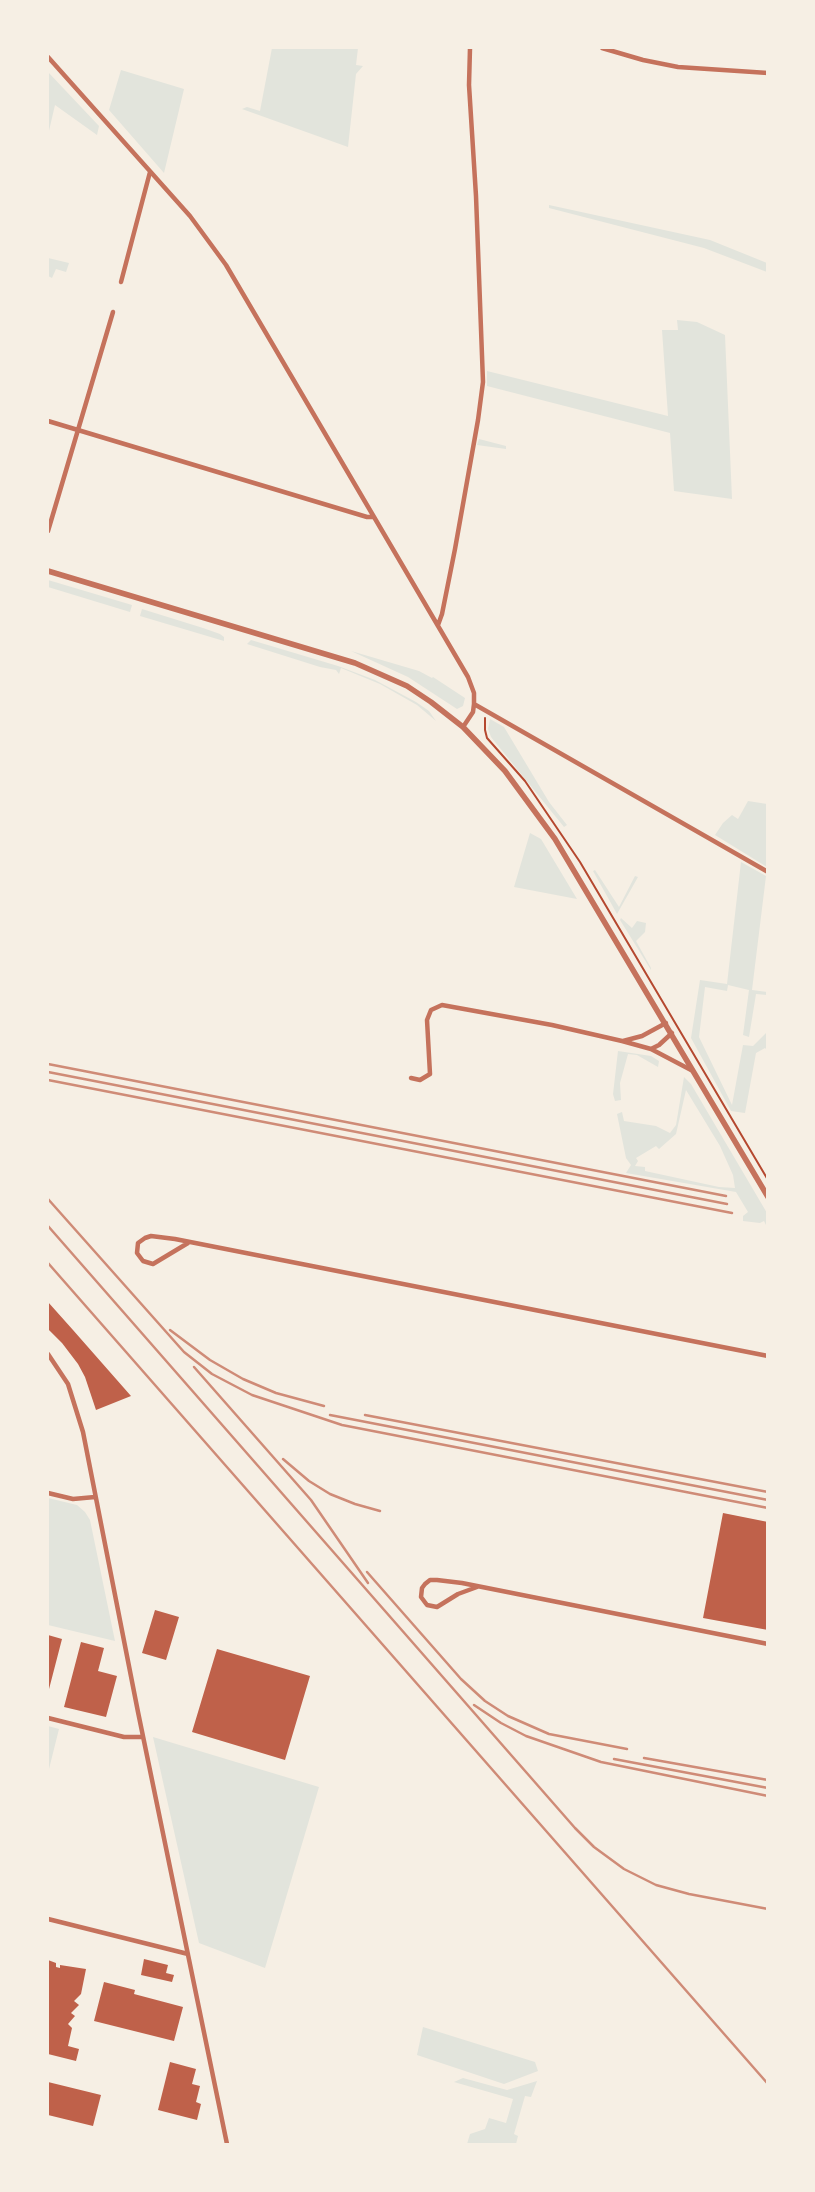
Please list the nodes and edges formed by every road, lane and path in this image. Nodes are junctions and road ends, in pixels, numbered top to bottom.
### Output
1 (470, 48) edge
2 (602, 48) edge
3 (48, 57) edge
4 (768, 73) edge
5 (150, 172) junction
6 (121, 282) dead end
7 (113, 312) dead end
8 (48, 421) edge
9 (77, 430) junction
10 (374, 517) junction
11 (48, 531) edge
12 (48, 571) edge
13 (438, 625) junction
14 (474, 704) junction
15 (463, 727) junction
16 (768, 872) edge
17 (666, 1023) junction
18 (672, 1033) junction
19 (622, 1041) junction
20 (651, 1049) junction
21 (695, 1072) junction
22 (411, 1078) dead end
23 (768, 1196) edge
24 (188, 1244) junction
25 (48, 1354) edge
26 (768, 1356) edge
27 (48, 1494) edge
28 (95, 1496) junction
29 (477, 1587) junction
30 (768, 1644) edge
31 (48, 1718) edge
32 (143, 1737) junction
33 (48, 1919) edge
34 (188, 1954) junction
35 (227, 2144) edge

1 - 13 street
2 - 4 street
3 - 5 street
5 - 6 street
5 - 10 street
7 - 9 street
8 - 9 street
9 - 10 street
9 - 11 street
10 - 13 street
12 - 15 street
13 - 14 street
14 - 15 street
14 - 16 street
15 - 17 street
17 - 18 street
17 - 19 street
18 - 20 street
18 - 21 street
19 - 20 street
19 - 22 street
20 - 21 street
21 - 23 street
24 - 24 street
24 - 26 street
25 - 28 street
27 - 28 street
28 - 32 street
29 - 29 street
29 - 30 street
31 - 32 street
32 - 34 street
33 - 34 street
34 - 35 street

